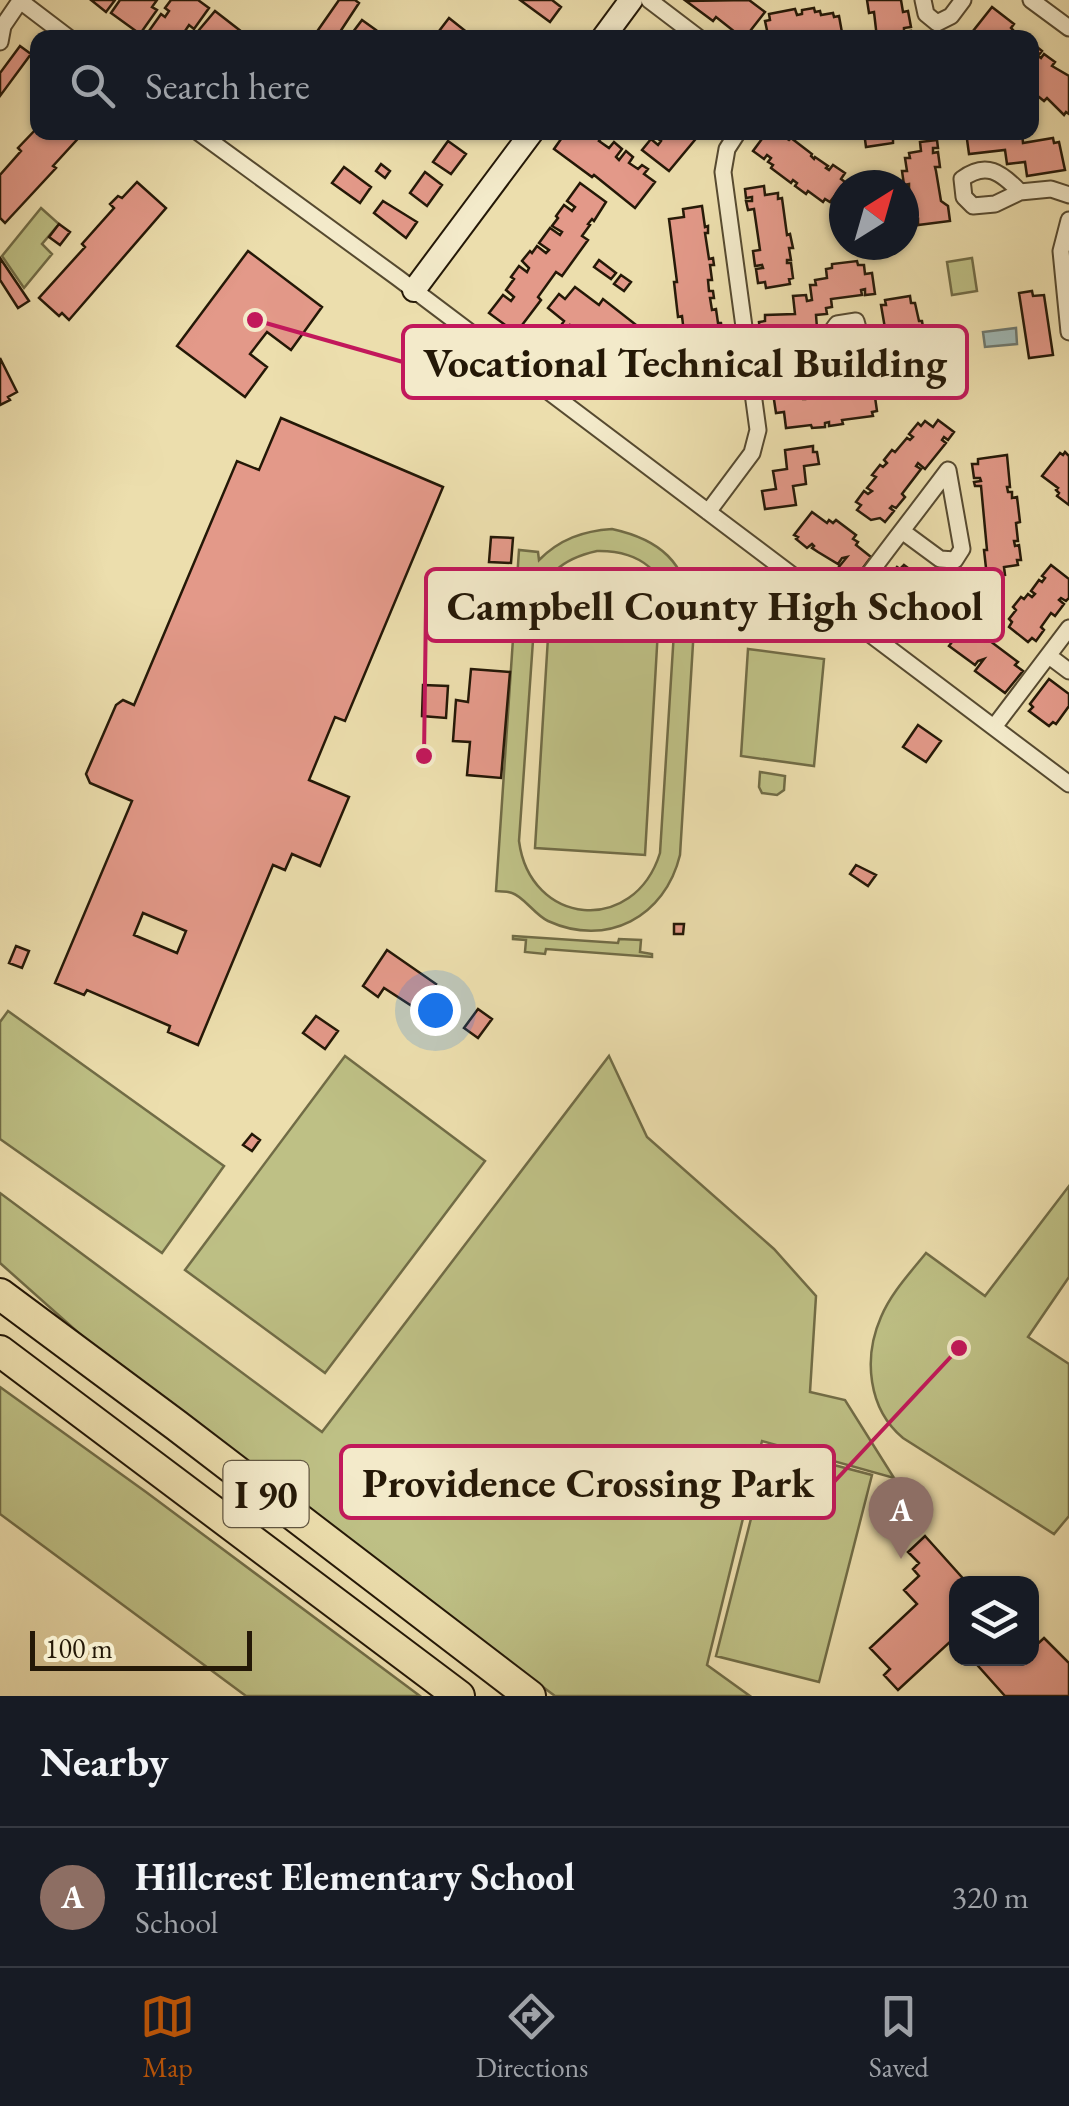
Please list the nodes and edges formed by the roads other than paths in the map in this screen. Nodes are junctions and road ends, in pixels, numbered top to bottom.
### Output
1 (649, 0) edge
2 (923, 0) edge
3 (963, 0) edge
4 (1031, 0) edge
5 (20, 1) edge
6 (624, 2) edge
7 (1069, 28) edge
8 (58, 30) edge
9 (608, 30) edge
10 (688, 30) edge
11 (0, 42) edge
12 (209, 140) edge
13 (526, 140) edge
14 (732, 140) edge
15 (1020, 192) dead end
16 (1069, 195) edge
17 (1069, 220) edge
18 (414, 290) junction
19 (1069, 332) edge
20 (810, 361) dead end
21 (751, 368) junction
22 (708, 512) junction
23 (902, 531) junction
24 (841, 612) junction
25 (1069, 628) edge
26 (1048, 656) junction
27 (1069, 671) edge
28 (994, 727) junction
29 (1069, 784) edge
30 (0, 1276) edge
31 (0, 1294) edge
32 (0, 1350) edge
33 (0, 1364) edge
34 (176, 1424) junction
35 (251, 1538) junction
36 (459, 1696) edge
37 (530, 1696) edge

1 - 10 street
2 - 3 street
4 - 7 street
5 - 8 street
5 - 11 street
6 - 9 street
12 - 18 street
13 - 18 street
14 - 21 street
15 - 16 street
17 - 19 street
18 - 22 street
20 - 21 street
21 - 22 street
22 - 24 street
23 - 23 street
23 - 24 street
24 - 28 street
25 - 26 street
26 - 27 street
26 - 28 street
28 - 29 street
30 - 34 highway, I 90
31 - 34 highway, I 90
32 - 35 highway, I 90
33 - 35 highway, I 90
34 - 37 highway, I 90
35 - 36 highway, I 90

